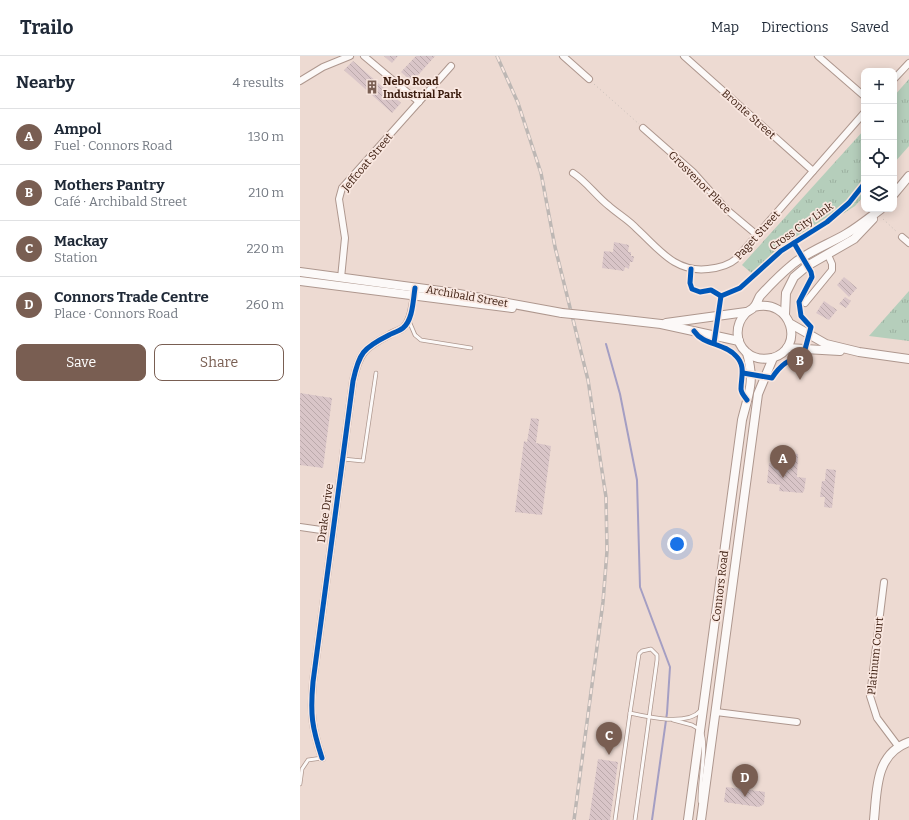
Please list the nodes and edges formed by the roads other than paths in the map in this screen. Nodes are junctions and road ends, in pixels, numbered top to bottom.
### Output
1 (350, 56) edge
2 (364, 56) edge
3 (563, 56) edge
4 (684, 56) edge
5 (818, 56) edge
6 (909, 63) edge
7 (451, 66) dead end
8 (897, 77) edge
9 (589, 80) road end
10 (300, 81) edge
11 (861, 93) edge
12 (419, 102) junction
13 (861, 116) edge
14 (643, 128) road end
15 (814, 171) junction
16 (573, 173) dead end
17 (909, 176) edge
18 (897, 190) edge
19 (877, 212) edge
20 (879, 212) edge
21 (757, 235) junction
22 (902, 237) road end
23 (909, 243) edge
24 (828, 255) junction
25 (300, 272) edge
26 (341, 278) junction
27 (300, 281) edge
28 (340, 287) junction
29 (415, 288) junction
30 (414, 296) junction
31 (805, 303) dead end
32 (754, 307) junction
33 (538, 309) junction
34 (746, 312) junction
35 (785, 314) junction
36 (408, 320) junction
37 (661, 324) junction
38 (791, 324) junction
39 (739, 341) junction
40 (471, 348) dead end
41 (787, 348) junction
42 (859, 352) junction
43 (747, 353) junction
44 (773, 358) junction
45 (909, 359) edge
46 (376, 373) dead end
47 (343, 459) junction
48 (300, 528) edge
49 (321, 530) dead end
50 (884, 582) dead end
51 (704, 706) junction
52 (716, 712) junction
53 (630, 713) junction
54 (648, 717) junction
55 (672, 720) junction
56 (797, 722) dead end
57 (701, 732) junction
58 (909, 742) edge
59 (898, 746) junction
60 (322, 758) joint
61 (300, 784) edge
62 (701, 816) edge
63 (615, 820) edge
64 (635, 820) edge
65 (688, 820) edge
66 (874, 820) edge

1 - 10 street
2 - 12 street
3 - 9 street
4 - 15 street, Bronte Street
5 - 11 street
6 - 8 street
7 - 12 street, Jeffcoat Street
12 - 26 street, Jeffcoat Street
13 - 15 street, Paget Street
14 - 21 street, Grosvenor Place
15 - 21 street, Paget Street
16 - 21 street, Paget Street
17 - 18 street
19 - 32 street
20 - 24 street
22 - 23 street
24 - 31 street
24 - 35 street
25 - 26 street, Archibald Street
26 - 28 street
26 - 29 street, Archibald Street
27 - 28 street, Archibald Street
28 - 30 street, Archibald Street
29 - 30 street
29 - 33 street, Archibald Street
30 - 33 street, Archibald Street
30 - 36 street
32 - 34 street
32 - 35 street
33 - 37 street, Archibald Street, bridge
34 - 37 street, Archibald Street
34 - 39 street
35 - 38 street
36 - 40 lane
36 - 47 street, Drake Drive
37 - 39 street, Archibald Street
38 - 41 street
38 - 42 street
39 - 43 street
41 - 42 street
41 - 44 street
42 - 45 street
43 - 44 street
43 - 51 street, Connors Road
44 - 52 street, Connors Road
46 - 47 lane
47 - 60 street, Drake Drive
48 - 49 street
50 - 59 street, Platinum Court
51 - 55 lane
51 - 57 street, Connors Road
52 - 56 street
52 - 62 street, Connors Road
53 - 54 lane
53 - 54 lane
53 - 63 lane
54 - 55 lane
54 - 64 lane
55 - 57 lane
57 - 62 lane
57 - 65 street, Connors Road
58 - 59 street
59 - 66 street
60 - 61 lane

